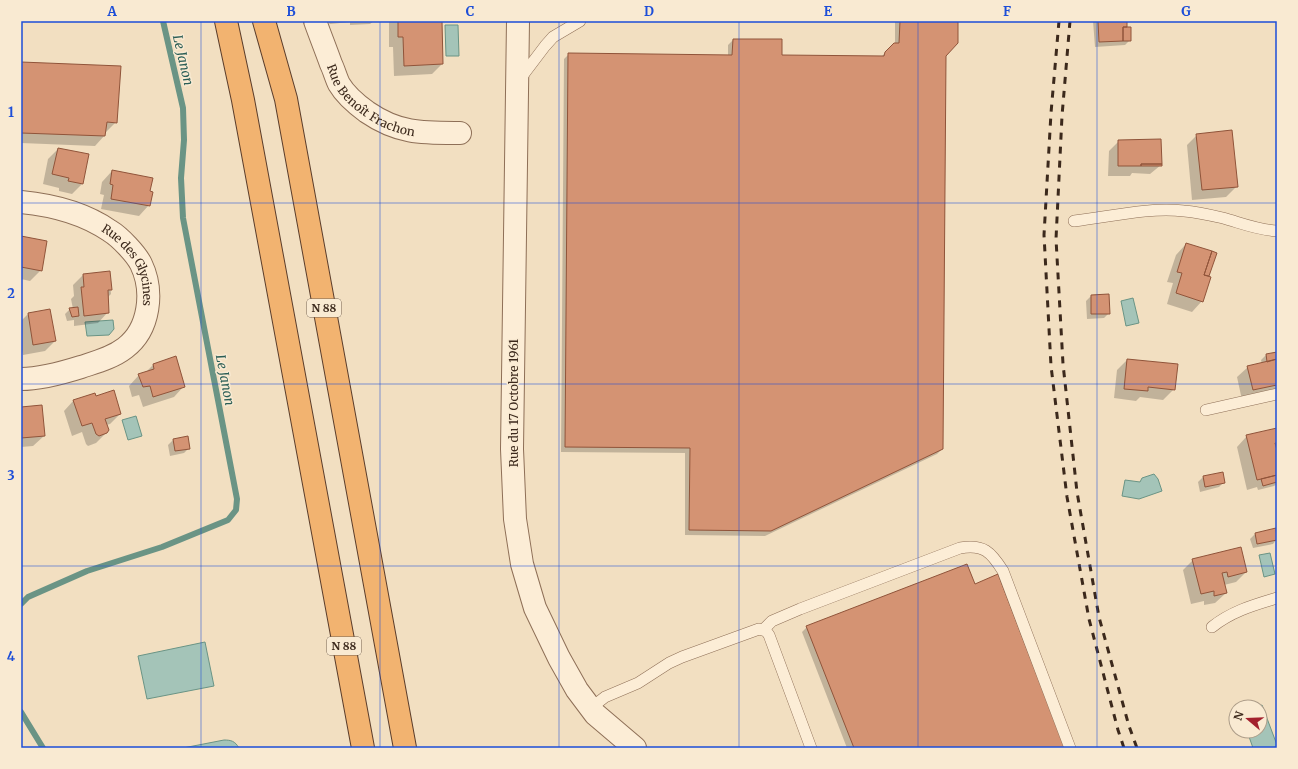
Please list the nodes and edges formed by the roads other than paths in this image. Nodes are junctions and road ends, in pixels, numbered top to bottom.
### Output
1 (226, 21) edge
2 (264, 21) edge
3 (315, 21) edge
4 (518, 21) edge
5 (580, 21) edge
6 (516, 84) junction
7 (460, 133) dead end
8 (21, 202) edge
9 (1074, 221) dead end
10 (1277, 231) edge
11 (21, 379) edge
12 (1277, 394) edge
13 (1206, 410) dead end
14 (1277, 598) edge
15 (1212, 626) dead end
16 (763, 630) junction
17 (591, 708) junction
18 (363, 748) edge
19 (405, 748) edge
20 (635, 748) edge
21 (811, 748) edge
22 (1070, 748) edge

1 - 18 highway, N 88
2 - 19 highway, N 88
3 - 7 street, Rue Benoît Frachon
4 - 6 street, Rue du 17 Octobre 1961
5 - 6 lane
6 - 17 street, Rue du 17 Octobre 1961
8 - 11 street, Rue des Glycines
9 - 10 lane
12 - 13 lane
14 - 15 lane
16 - 17 lane
16 - 21 lane
16 - 22 lane
17 - 20 street, Rue du 17 Octobre 1961

